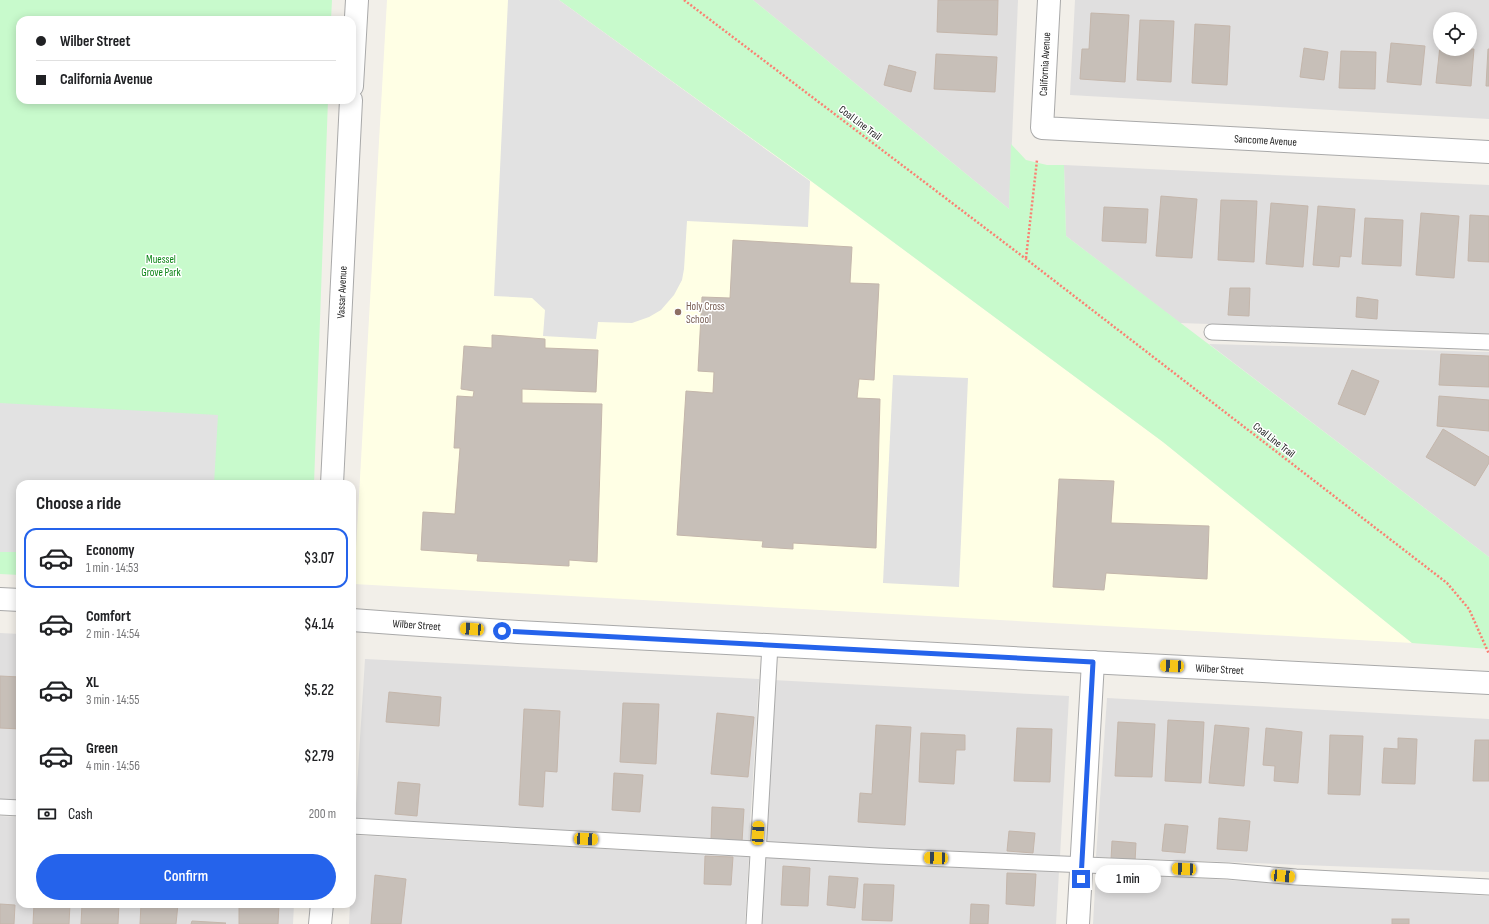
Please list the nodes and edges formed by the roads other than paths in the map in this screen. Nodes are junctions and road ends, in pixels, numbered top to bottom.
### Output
1 (357, 0) edge
2 (1048, 0) edge
3 (356, 17) edge
4 (351, 104) edge
5 (1042, 128) joint
6 (1489, 152) edge
7 (1212, 332) dead end
8 (1489, 342) edge
9 (332, 480) edge
10 (0, 599) edge
11 (16, 600) edge
12 (356, 620) edge
13 (770, 644) junction
14 (1093, 662) junction
15 (1489, 683) edge
16 (0, 807) edge
17 (16, 808) edge
18 (356, 826) edge
19 (758, 848) junction
20 (1082, 864) junction
21 (1489, 887) edge
22 (322, 908) edge
23 (320, 924) edge
24 (754, 924) edge
25 (1078, 924) edge

1 - 3 street
2 - 5 street, California Avenue
4 - 9 street, Vassar Avenue
5 - 6 street, Sancome Avenue
7 - 8 lane
10 - 11 street
12 - 13 street, Wilber Street
13 - 14 street, Wilber Street
13 - 19 lane
14 - 15 street, Wilber Street
14 - 20 street
16 - 17 lane
18 - 19 lane
19 - 20 lane
19 - 24 lane
20 - 21 lane
20 - 25 street
22 - 23 street

